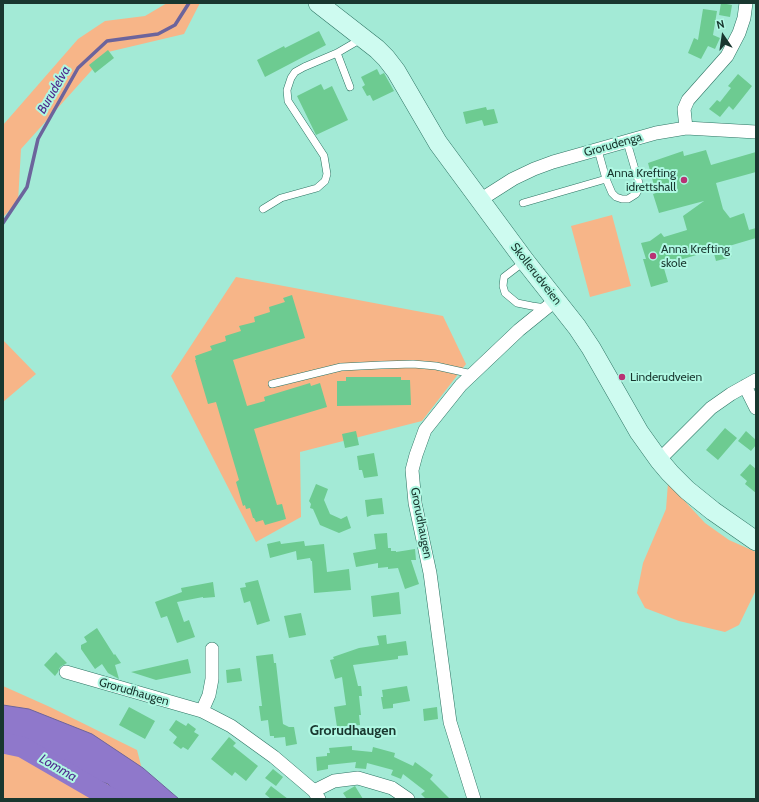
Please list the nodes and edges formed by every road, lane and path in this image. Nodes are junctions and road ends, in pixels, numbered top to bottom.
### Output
1 (318, 3) edge
2 (746, 3) edge
3 (750, 20) edge
4 (363, 38) junction
5 (337, 53) junction
6 (350, 87) dead end
7 (686, 128) junction
8 (756, 132) edge
9 (627, 142) junction
10 (598, 150) junction
11 (606, 179) junction
12 (480, 200) junction
13 (523, 203) dead end
14 (263, 210) dead end
15 (525, 261) junction
16 (551, 304) junction
17 (472, 374) junction
18 (750, 383) edge
19 (272, 384) dead end
20 (756, 408) edge
21 (659, 460) junction
22 (756, 541) edge
23 (212, 649) dead end
24 (66, 672) dead end
25 (202, 712) junction
26 (317, 795) edge
27 (408, 799) edge
28 (474, 799) edge

1 - 4 street, Skollerudveien
2 - 3 street
3 - 7 street
4 - 5 lane
4 - 12 street, Skollerudveien
5 - 6 lane
5 - 14 lane
7 - 8 street, Grorudenga
7 - 9 street, Grorudenga
9 - 10 street, Grorudenga
9 - 11 lane
10 - 11 lane
10 - 12 street, Grorudenga
11 - 13 lane
12 - 15 street, Skollerudveien
15 - 16 street, Skollerudveien
15 - 16 lane
16 - 17 street, Grorudhaugen
16 - 21 street, Skollerudveien
17 - 19 lane
17 - 28 street, Grorudhaugen
18 - 20 street
18 - 21 street
21 - 22 street, Skollerudveien
23 - 25 street
24 - 25 street, Grorudhaugen
25 - 26 street, Grorudhaugen
26 - 27 street, Grorudhaugen

